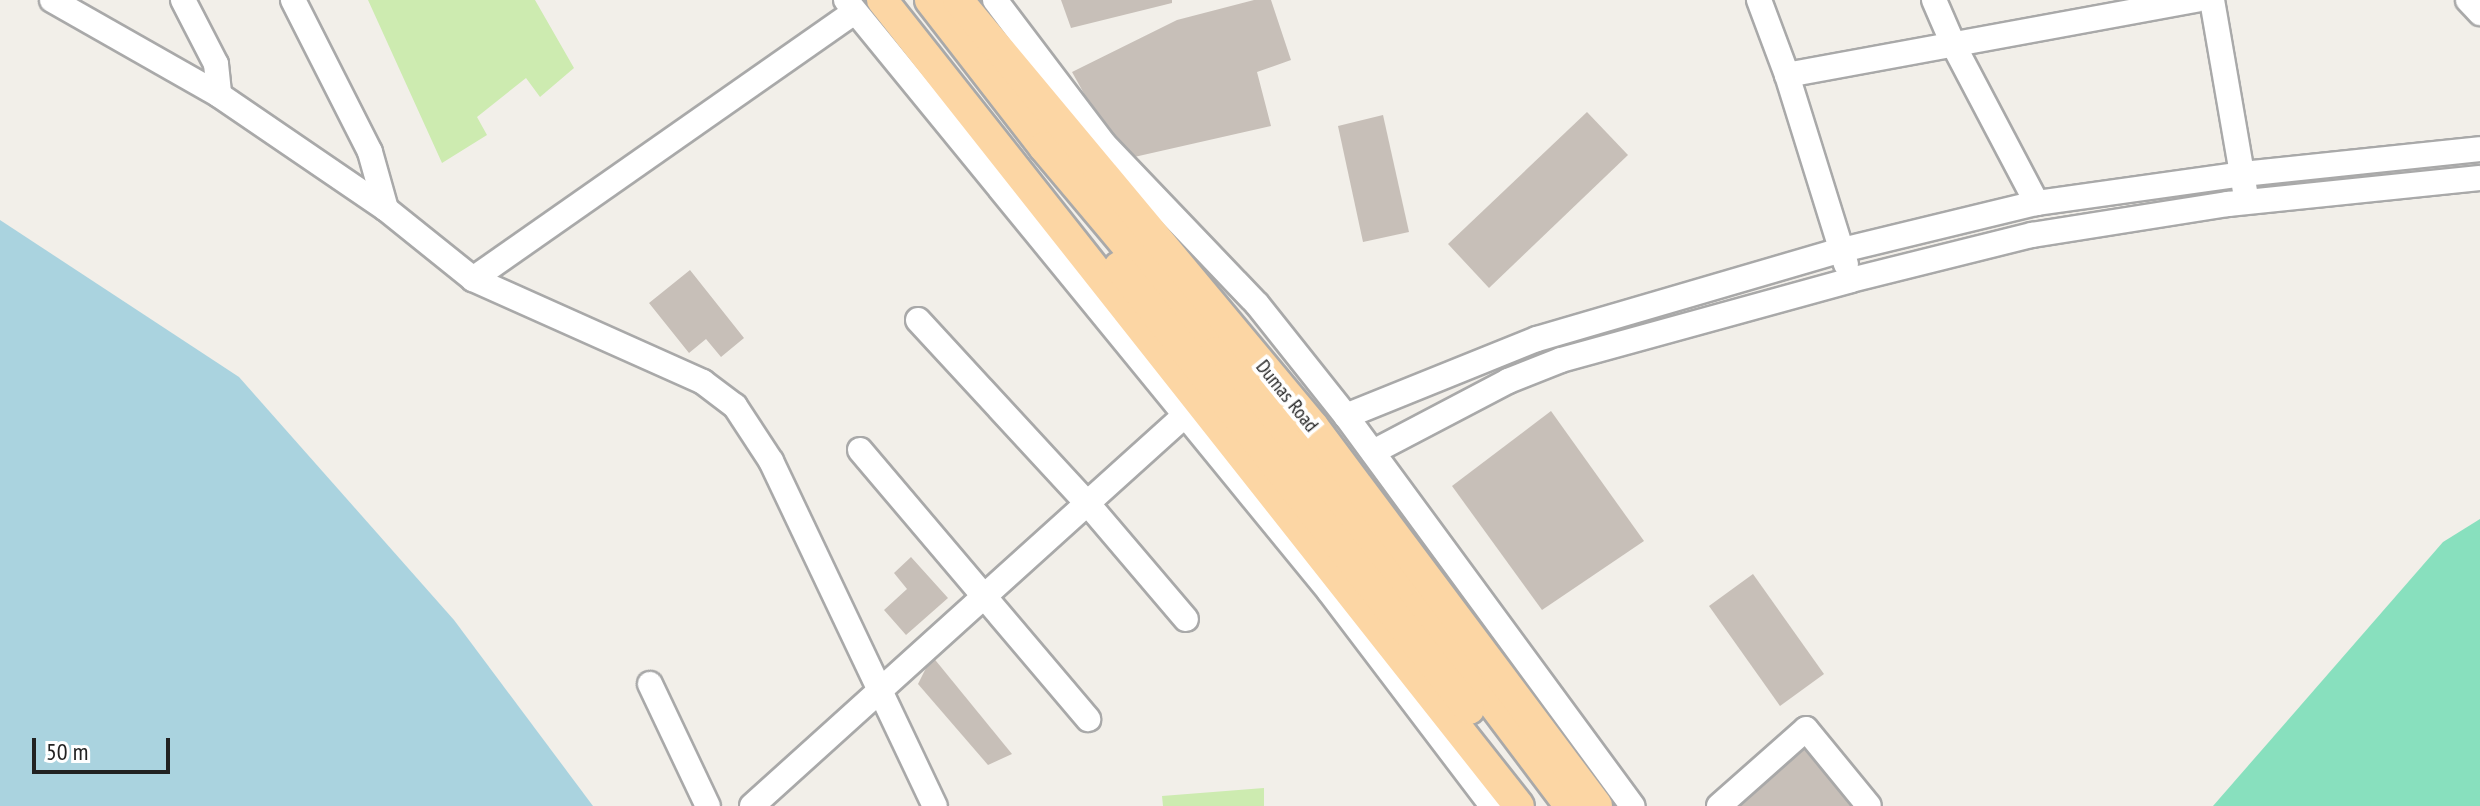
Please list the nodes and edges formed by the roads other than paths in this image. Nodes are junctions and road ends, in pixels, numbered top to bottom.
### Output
1 (183, 0) edge
2 (293, 0) edge
3 (882, 0) edge
4 (909, 0) edge
5 (930, 0) edge
6 (958, 0) edge
7 (995, 0) edge
8 (1759, 0) edge
9 (1934, 0) edge
10 (2197, 0) edge
11 (2212, 0) edge
12 (2468, 0) edge
13 (57, 2) edge
14 (850, 6) edge
15 (2480, 13) edge
16 (1953, 44) junction
17 (1787, 75) junction
18 (219, 95) junction
19 (2480, 149) edge
20 (2243, 174) junction
21 (2480, 178) edge
22 (2246, 202) junction
23 (2037, 203) junction
24 (386, 209) junction
25 (1842, 250) junction
26 (473, 279) junction
27 (1851, 280) junction
28 (918, 320) dead end
29 (1185, 415) junction
30 (1346, 416) junction
31 (860, 450) dead end
32 (1373, 452) junction
33 (1088, 504) junction
34 (985, 597) junction
35 (1186, 619) dead end
36 (650, 684) dead end
37 (879, 694) junction
38 (1088, 719) dead end
39 (708, 806) edge
40 (752, 806) edge
41 (935, 806) edge
42 (1492, 806) edge
43 (1519, 806) edge
44 (1543, 806) edge
45 (1570, 806) edge
46 (1597, 806) edge
47 (1633, 806) edge
48 (1719, 806) edge
49 (1869, 806) edge

1 - 18 street
2 - 24 street
3 - 43 main road
4 - 44 main road
5 - 45 main road
6 - 46 main road, Dumas Road
7 - 30 street
8 - 17 street
9 - 16 street
10 - 16 street
11 - 20 street
12 - 15 street
13 - 18 street
14 - 26 street
14 - 29 street
16 - 17 street
16 - 23 street
17 - 25 street
18 - 24 street
19 - 20 street
20 - 22 street
20 - 23 street
21 - 22 street
22 - 27 street
23 - 25 street
24 - 26 street
25 - 27 street
25 - 30 street
26 - 37 street
27 - 32 street
28 - 33 street
29 - 33 street
29 - 42 street
30 - 32 street
31 - 34 street
32 - 47 street
33 - 34 street
33 - 35 street
34 - 37 street
34 - 38 street
36 - 39 street
37 - 40 street
37 - 41 street
48 - 49 street

